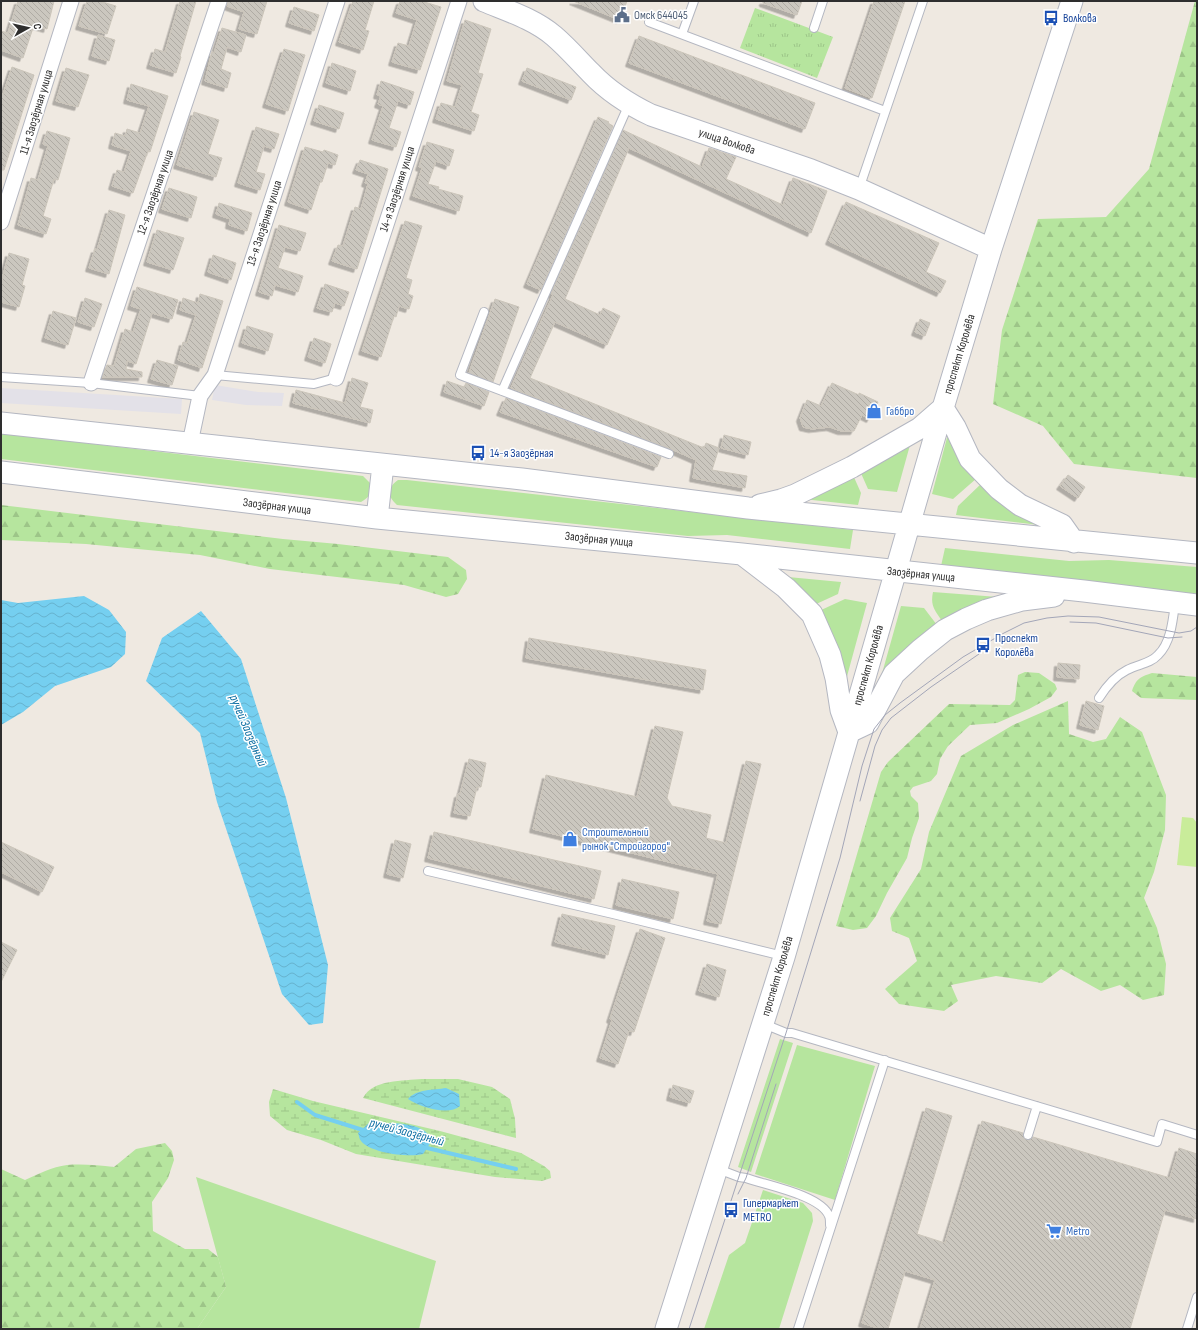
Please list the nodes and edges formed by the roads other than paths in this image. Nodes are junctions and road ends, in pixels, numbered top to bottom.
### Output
1 (71, 1) edge
2 (219, 1) edge
3 (337, 1) edge
4 (459, 1) edge
5 (484, 1) edge
6 (694, 1) edge
7 (823, 1) edge
8 (923, 1) edge
9 (1072, 1) edge
10 (649, 22) dead end
11 (814, 28) dead end
12 (682, 34) junction
13 (629, 104) junction
14 (885, 111) junction
15 (859, 189) junction
16 (1, 222) edge
17 (991, 249) junction
18 (484, 312) dead end
19 (215, 375) junction
20 (1, 377) edge
21 (336, 378) joint
22 (91, 383) junction
23 (502, 391) junction
24 (200, 396) junction
25 (942, 408) junction
26 (1, 423) edge
27 (190, 443) junction
28 (669, 454) dead end
29 (383, 465) junction
30 (1, 472) edge
31 (748, 508) junction
32 (378, 518) junction
33 (908, 524) junction
34 (1074, 542) junction
35 (1197, 553) edge
36 (742, 554) junction
37 (895, 571) junction
38 (1084, 591) junction
39 (1176, 602) junction
40 (1197, 605) edge
41 (1099, 698) dead end
42 (849, 732) junction
43 (428, 871) dead end
44 (784, 956) junction
45 (763, 1024) junction
46 (885, 1060) junction
47 (1037, 1106) junction
48 (1028, 1135) dead end
49 (1197, 1135) edge
50 (717, 1168) junction
51 (830, 1228) junction
52 (1197, 1297) edge
53 (666, 1329) edge
54 (798, 1329) edge
55 (1188, 1329) edge

1 - 16 street, 11-я Заозёрная улица
2 - 22 street, 12-я Заозёрная улица
3 - 19 street, 13-я Заозёрная улица
4 - 21 street, 14-я Заозёрная улица
5 - 13 main road, улица Волкова
6 - 12 lane
7 - 11 lane
8 - 14 lane
9 - 17 main road, проспект Королёва
10 - 12 lane
12 - 14 lane
13 - 15 main road, улица Волкова
13 - 23 lane
14 - 15 lane
15 - 17 main road, улица Волкова
17 - 25 main road, проспект Королёва
18 - 23 lane
19 - 21 lane
19 - 24 street, 13-я Заозёрная улица
20 - 22 lane
22 - 24 lane
23 - 28 lane
24 - 27 street, 13-я Заозёрная улица
25 - 31 main road
25 - 33 main road, проспект Королёва
25 - 34 main road
26 - 27 main road
27 - 29 main road
29 - 31 main road
29 - 32 main road
30 - 32 main road, Заозёрная улица
31 - 33 main road
32 - 36 main road, Заозёрная улица
33 - 34 main road
33 - 37 main road, проспект Королёва
34 - 35 main road
36 - 37 main road, Заозёрная улица
36 - 42 main road
37 - 38 main road, Заозёрная улица
37 - 42 main road, проспект Королёва
38 - 39 main road, Заозёрная улица
38 - 42 main road
39 - 40 main road, Заозёрная улица
39 - 41 lane
42 - 44 main road, проспект Королёва
43 - 44 lane
44 - 45 main road, проспект Королёва
45 - 46 lane
45 - 50 main road, проспект Королёва
46 - 47 lane
46 - 51 lane
47 - 48 lane
47 - 49 lane
50 - 51 lane
50 - 53 main road, проспект Королёва
51 - 54 lane
52 - 55 lane

